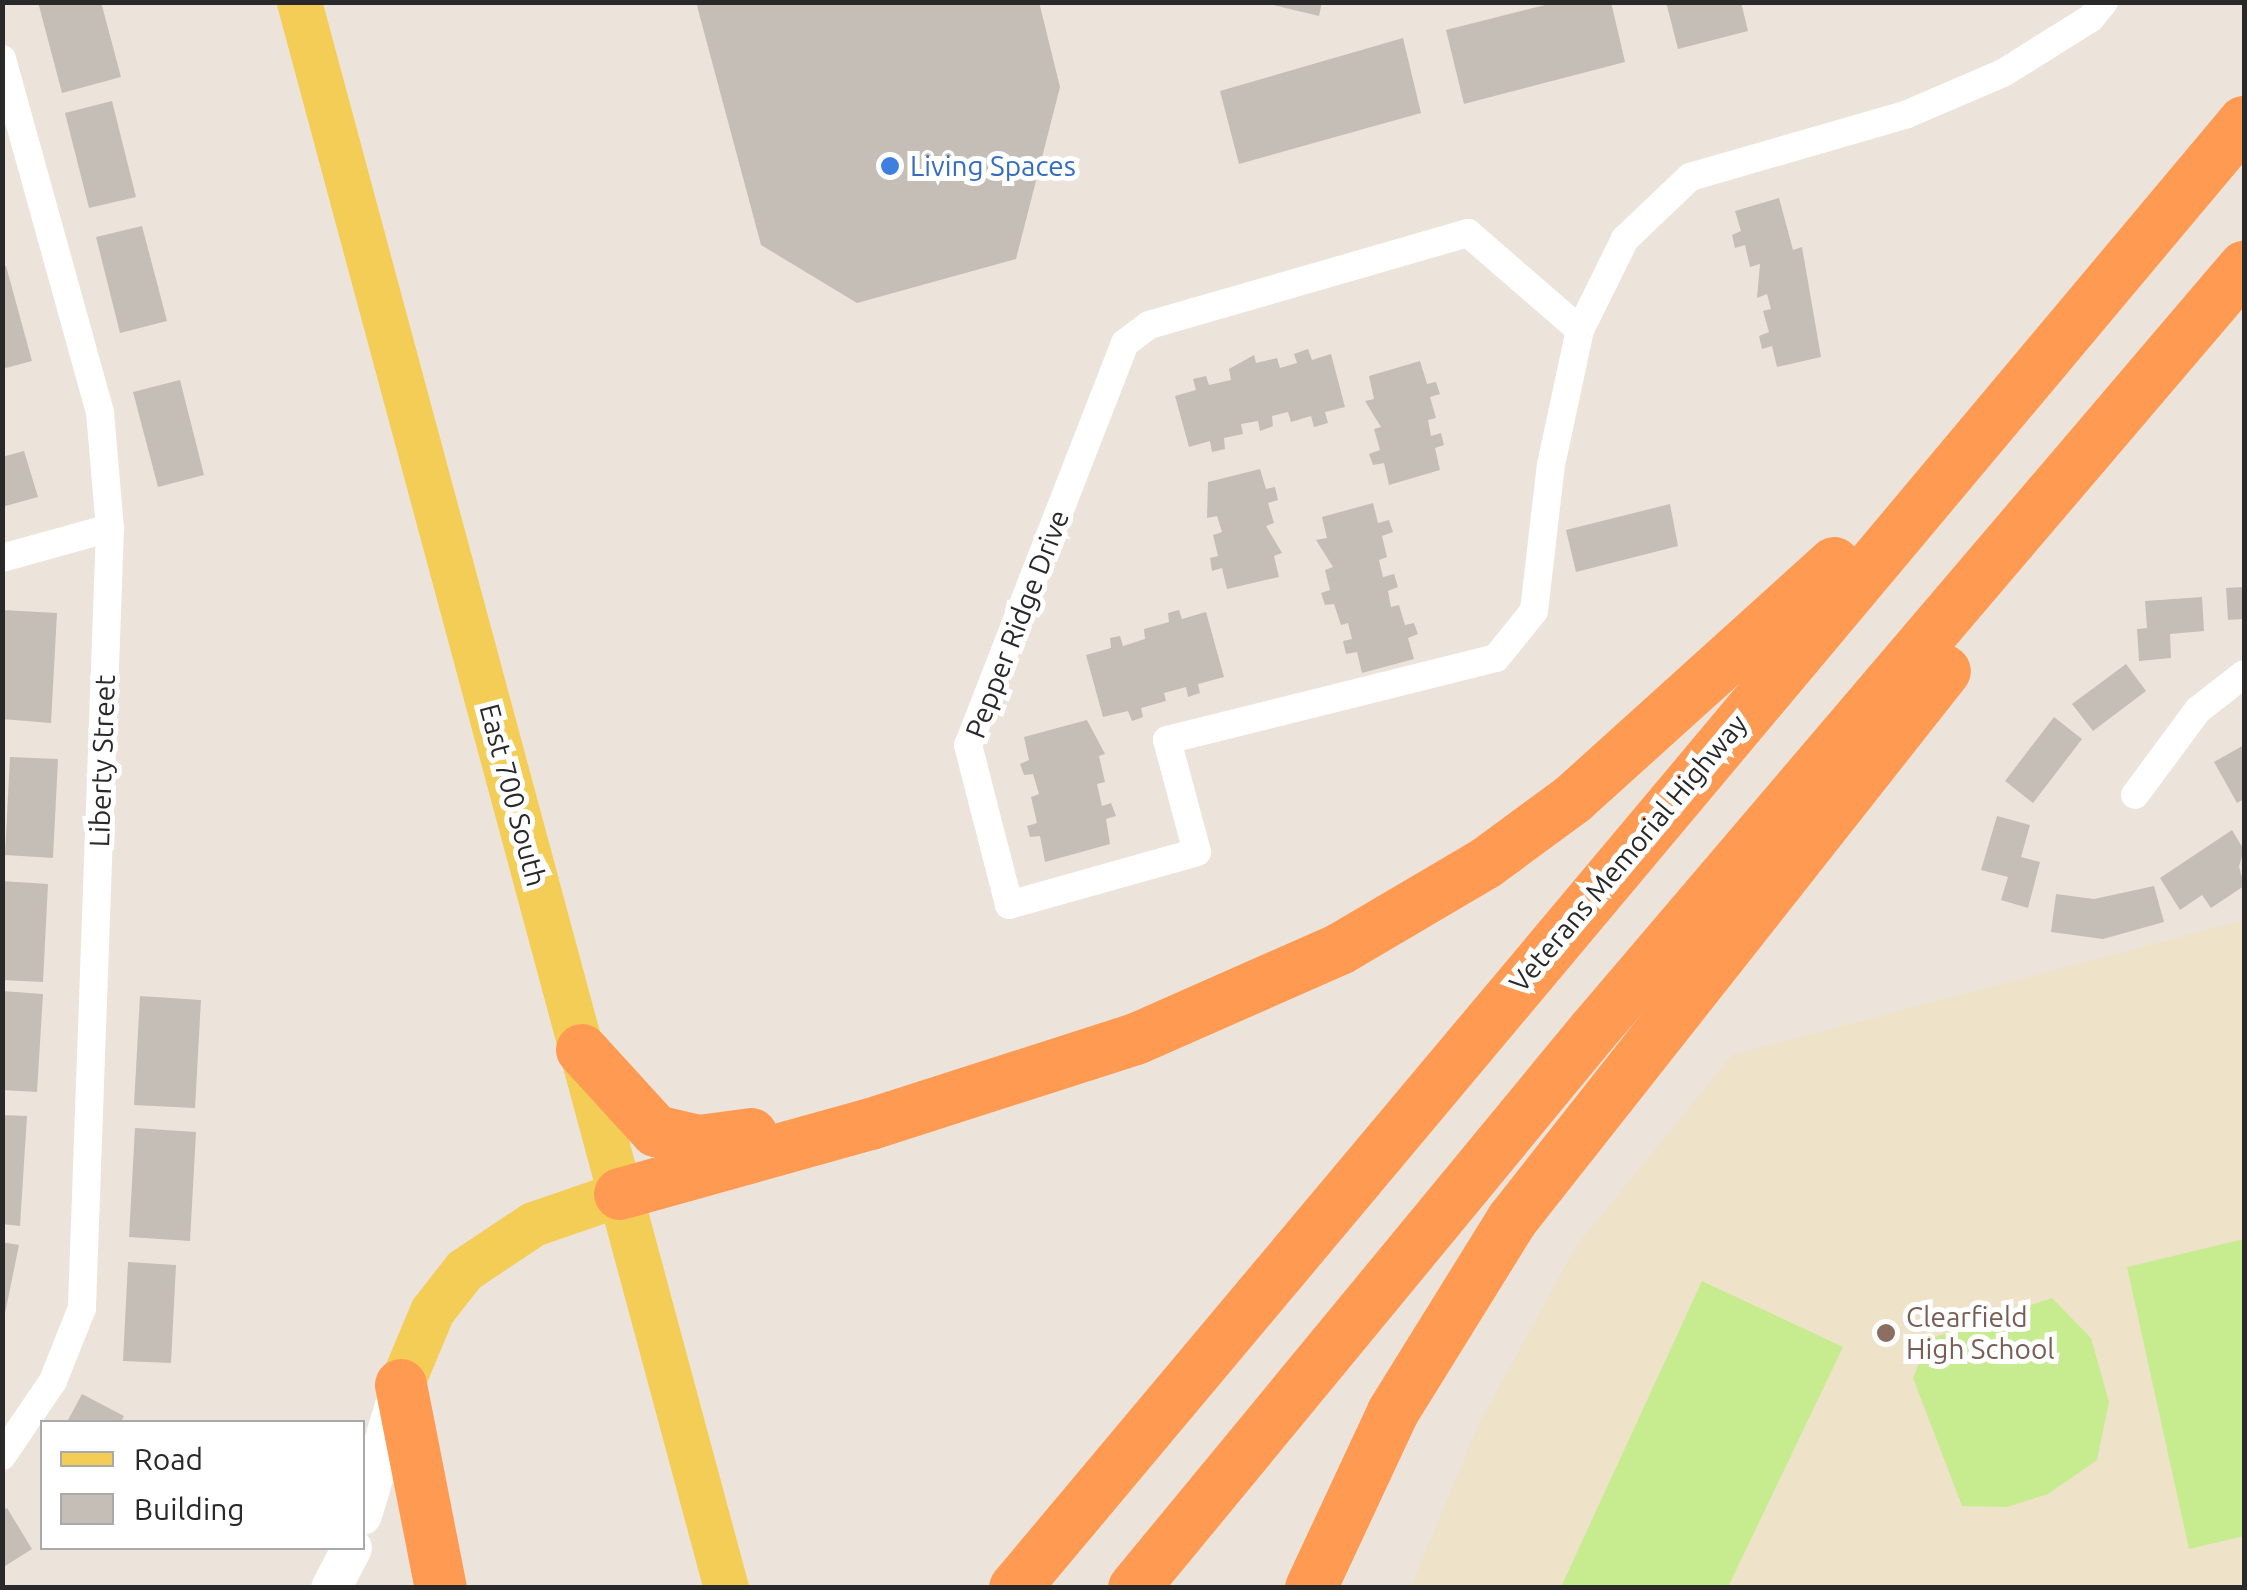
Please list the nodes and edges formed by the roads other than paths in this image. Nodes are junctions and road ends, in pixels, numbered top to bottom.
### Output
1 (299, 2) edge
2 (2104, 2) edge
3 (2, 59) edge
4 (2244, 122) edge
5 (2176, 202) junction
6 (2244, 267) edge
7 (1580, 330) junction
8 (2160, 366) junction
9 (110, 528) junction
10 (2, 558) edge
11 (2244, 674) edge
12 (2134, 795) dead end
13 (582, 1050) junction
14 (963, 1091) junction
15 (620, 1194) junction
16 (402, 1385) junction
17 (2, 1456) edge
18 (365, 1505) edge
19 (351, 1550) edge
20 (331, 1588) edge
21 (441, 1588) edge
22 (726, 1588) edge
23 (1015, 1588) edge
24 (1134, 1588) edge
25 (1312, 1588) edge

1 - 13 main road, East 700 South
2 - 7 street, Pepper Ridge Drive
3 - 9 street, Liberty Street
4 - 5 highway, Veterans Memorial Highway
5 - 14 highway
5 - 23 highway, Veterans Memorial Highway
6 - 8 highway
7 - 7 street, Pepper Ridge Drive
8 - 24 highway
8 - 25 highway
9 - 10 street
9 - 17 street, Liberty Street
11 - 12 street
13 - 14 highway
13 - 15 main road, East 700 South
14 - 15 highway
15 - 16 main road
15 - 22 main road, East 700 South
16 - 18 street
16 - 21 highway
19 - 20 street

